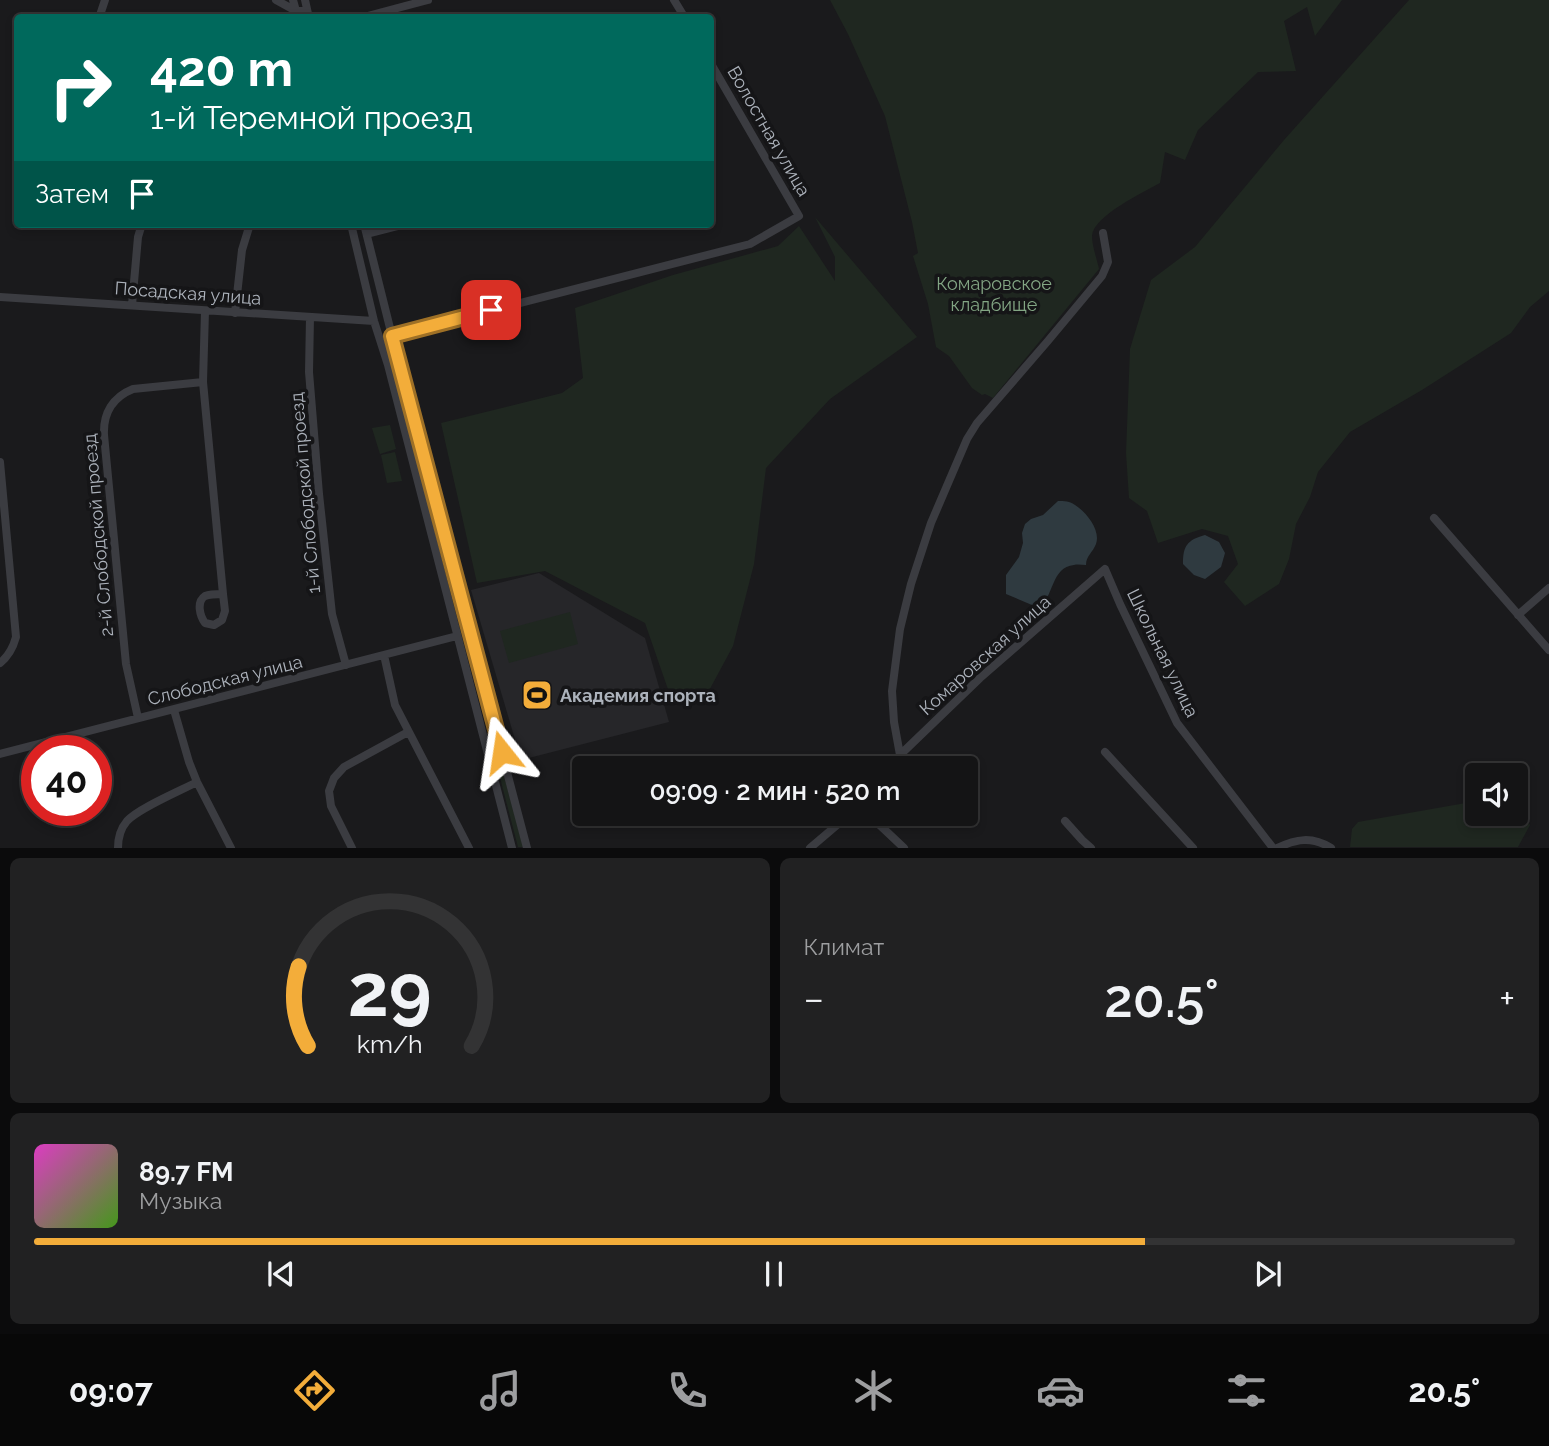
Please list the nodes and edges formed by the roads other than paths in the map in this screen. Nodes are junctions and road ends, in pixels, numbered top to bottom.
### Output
1 (276, 0) edge
2 (293, 0) edge
3 (304, 0) edge
4 (428, 0) edge
5 (405, 3) edge
6 (297, 14) edge
7 (308, 14) edge
8 (372, 14) edge
9 (714, 69) edge
10 (141, 228) edge
11 (249, 228) edge
12 (352, 228) edge
13 (365, 228) edge
14 (390, 228) edge
15 (1103, 233) dead end
16 (367, 234) junction
17 (0, 297) edge
18 (132, 305) junction
19 (205, 311) junction
20 (235, 313) junction
21 (310, 317) junction
22 (374, 321) junction
23 (392, 336) junction
24 (203, 382) junction
25 (0, 462) edge
26 (1434, 518) dead end
27 (1105, 569) joint
28 (1549, 588) edge
29 (223, 594) dead end
30 (1518, 615) junction
31 (457, 636) junction
32 (1549, 650) edge
33 (384, 655) junction
34 (0, 663) edge
35 (346, 665) junction
36 (174, 710) junction
37 (138, 718) junction
38 (494, 723) junction
39 (481, 726) junction
40 (408, 732) junction
41 (1105, 752) dead end
42 (0, 754) edge
43 (900, 755) joint
44 (197, 782) junction
45 (1065, 821) dead end
46 (836, 826) edge
47 (881, 826) edge
48 (1330, 847) edge
49 (118, 848) edge
50 (232, 848) edge
51 (352, 848) edge
52 (469, 848) edge
53 (512, 848) edge
54 (527, 848) edge
55 (810, 848) edge
56 (904, 848) edge
57 (1091, 848) edge
58 (1193, 848) edge
59 (1275, 848) edge

1 - 6 street
2 - 6 street
3 - 7 street
4 - 5 street
5 - 8 street
6 - 7 street
9 - 23 street, Волостная улица
10 - 18 street
11 - 20 street
12 - 22 street
13 - 16 street
14 - 16 street
15 - 43 street
16 - 23 street
17 - 18 street, Посадская улица
18 - 19 street, Посадская улица
19 - 20 street, Посадская улица
19 - 24 street
20 - 21 street, Посадская улица
21 - 22 street, Посадская улица
21 - 35 street, 1-й Слободской проезд
22 - 31 street
23 - 38 street
24 - 29 street
24 - 37 street, 2-й Слободской проезд
25 - 34 street
26 - 30 street
27 - 43 street, Комаровская улица
27 - 59 street, Школьная улица
28 - 30 street
30 - 32 street
31 - 33 street, Слободская улица
31 - 39 street
33 - 35 street, Слободская улица
33 - 40 street
35 - 36 street, Слободская улица
36 - 37 street, Слободская улица
36 - 44 street
37 - 42 street, Слободская улица
38 - 39 street
38 - 54 street
39 - 53 street
40 - 51 street
40 - 52 street
41 - 58 street
44 - 49 street
44 - 50 street
45 - 57 street
46 - 55 street
47 - 56 street
48 - 59 street

